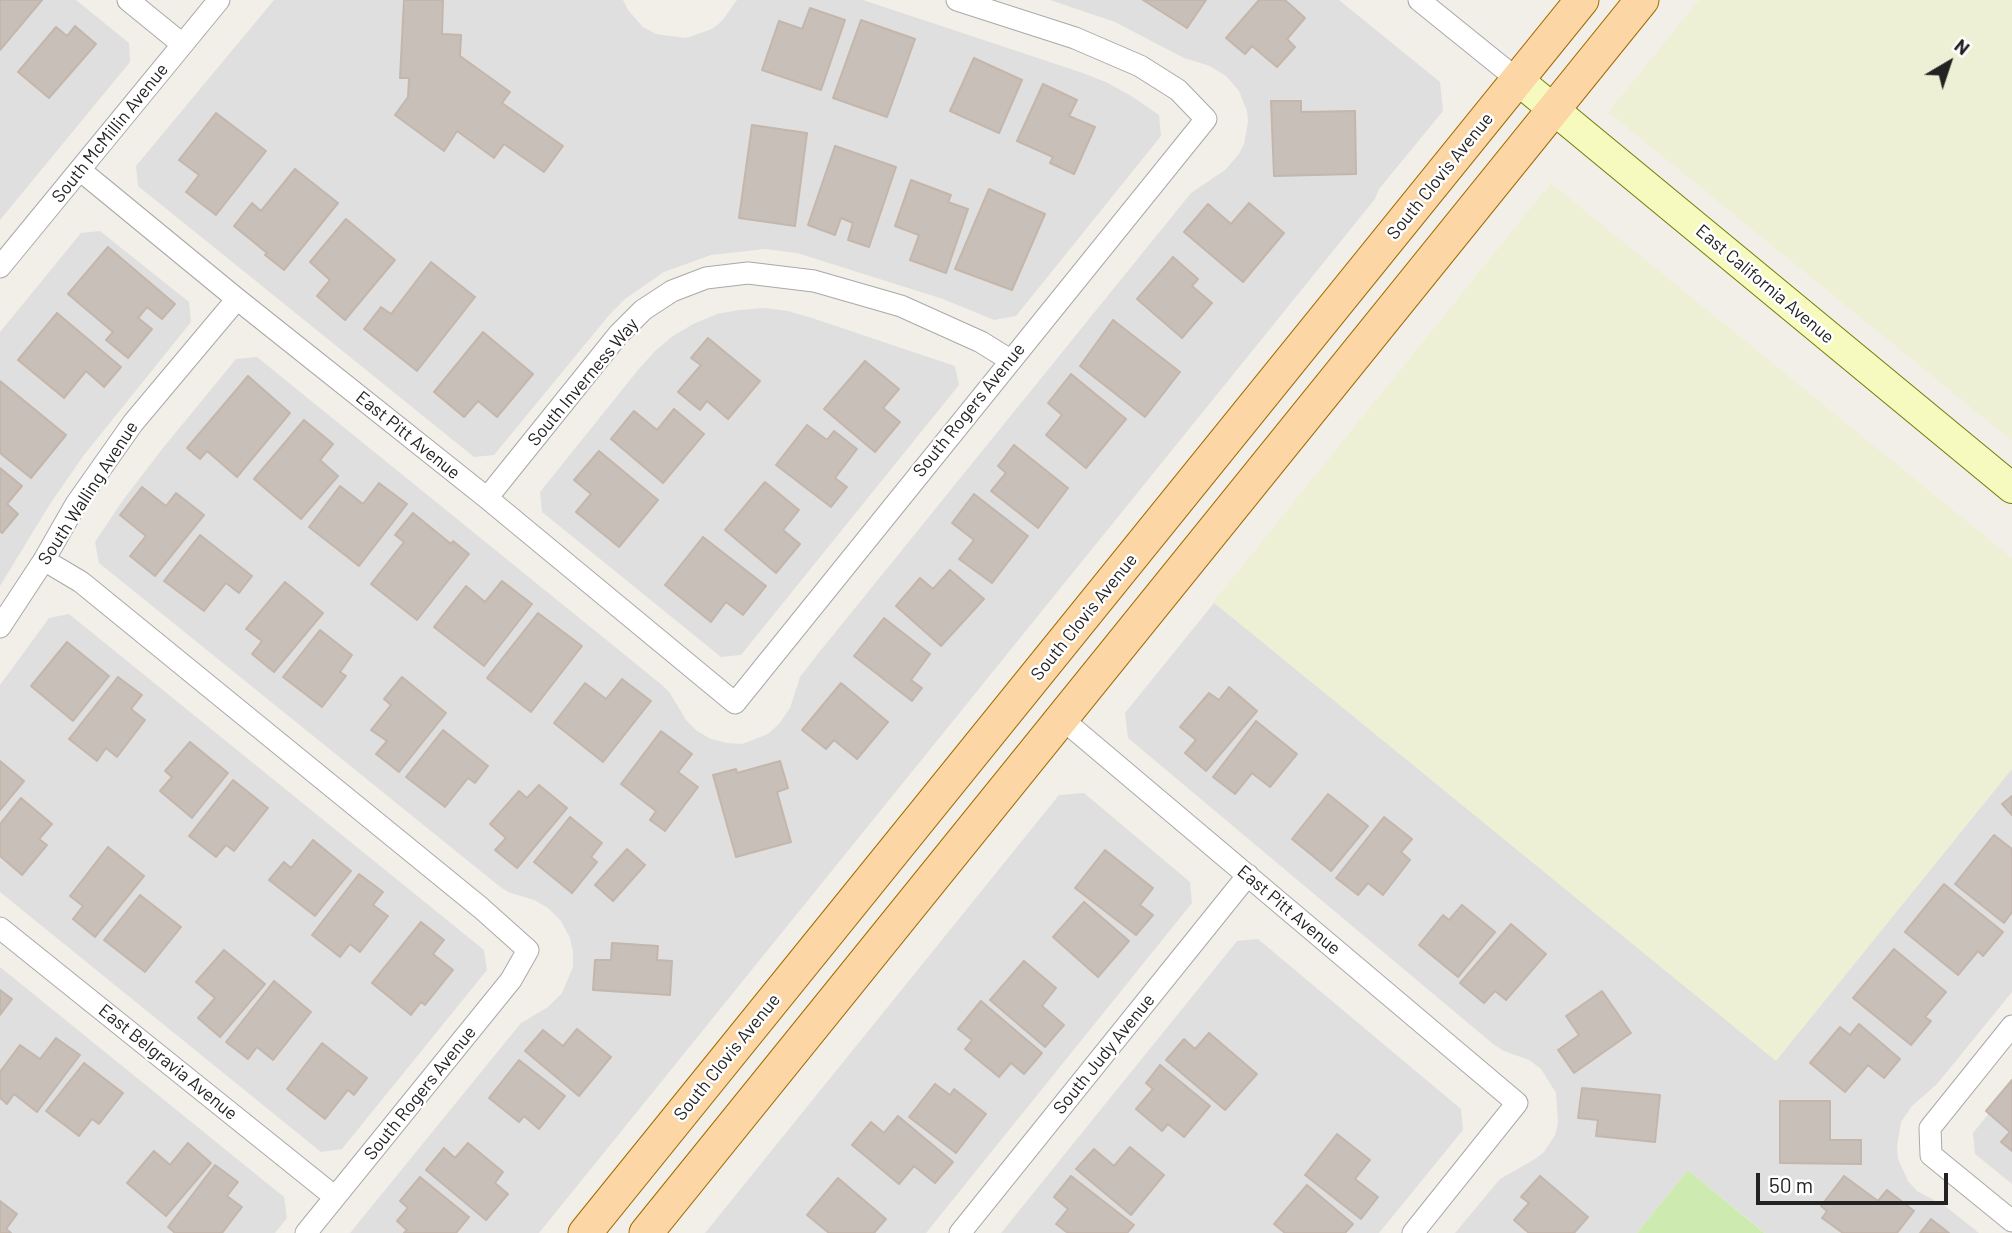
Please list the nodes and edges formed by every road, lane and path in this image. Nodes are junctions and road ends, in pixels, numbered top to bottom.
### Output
1 (128, 0) edge
2 (219, 0) edge
3 (957, 0) edge
4 (1419, 0) edge
5 (1582, 0) edge
6 (1642, 0) edge
7 (990, 4) edge
8 (182, 44) junction
9 (1518, 80) junction
10 (1554, 109) junction
11 (80, 170) junction
12 (0, 267) edge
13 (237, 299) junction
14 (1010, 360) junction
15 (2012, 488) edge
16 (1186, 490) junction
17 (487, 498) junction
18 (44, 560) junction
19 (0, 627) edge
20 (735, 703) joint
21 (1061, 718) junction
22 (1248, 875) junction
23 (0, 928) edge
24 (2012, 1026) edge
25 (335, 1197) junction
26 (2012, 1221) edge
27 (306, 1233) edge
28 (585, 1233) edge
29 (646, 1233) edge
30 (960, 1233) edge
31 (1413, 1233) edge

1 - 8 street
2 - 8 street, South McMillin Avenue
3 - 7 street
4 - 9 street
5 - 9 main road, South Clovis Avenue
6 - 10 main road
7 - 14 street, South Rogers Avenue
8 - 11 street, South McMillin Avenue
9 - 10 street, East California Avenue
9 - 16 main road, South Clovis Avenue
10 - 15 street, East California Avenue
10 - 21 main road
11 - 12 street, South McMillin Avenue
11 - 13 street, East Pitt Avenue
13 - 17 street, East Pitt Avenue
13 - 18 street, South Walling Avenue
14 - 17 street, South Inverness Way
14 - 20 street, South Rogers Avenue
16 - 21 main road
16 - 28 main road, South Clovis Avenue
17 - 20 street, East Pitt Avenue
18 - 19 street, South Walling Avenue
18 - 25 street, South Rogers Avenue
21 - 22 street, East Pitt Avenue
21 - 29 main road
22 - 30 street, South Judy Avenue
22 - 31 street, East Pitt Avenue
23 - 25 street, East Belgravia Avenue
24 - 26 street
25 - 27 street, South Rogers Avenue

